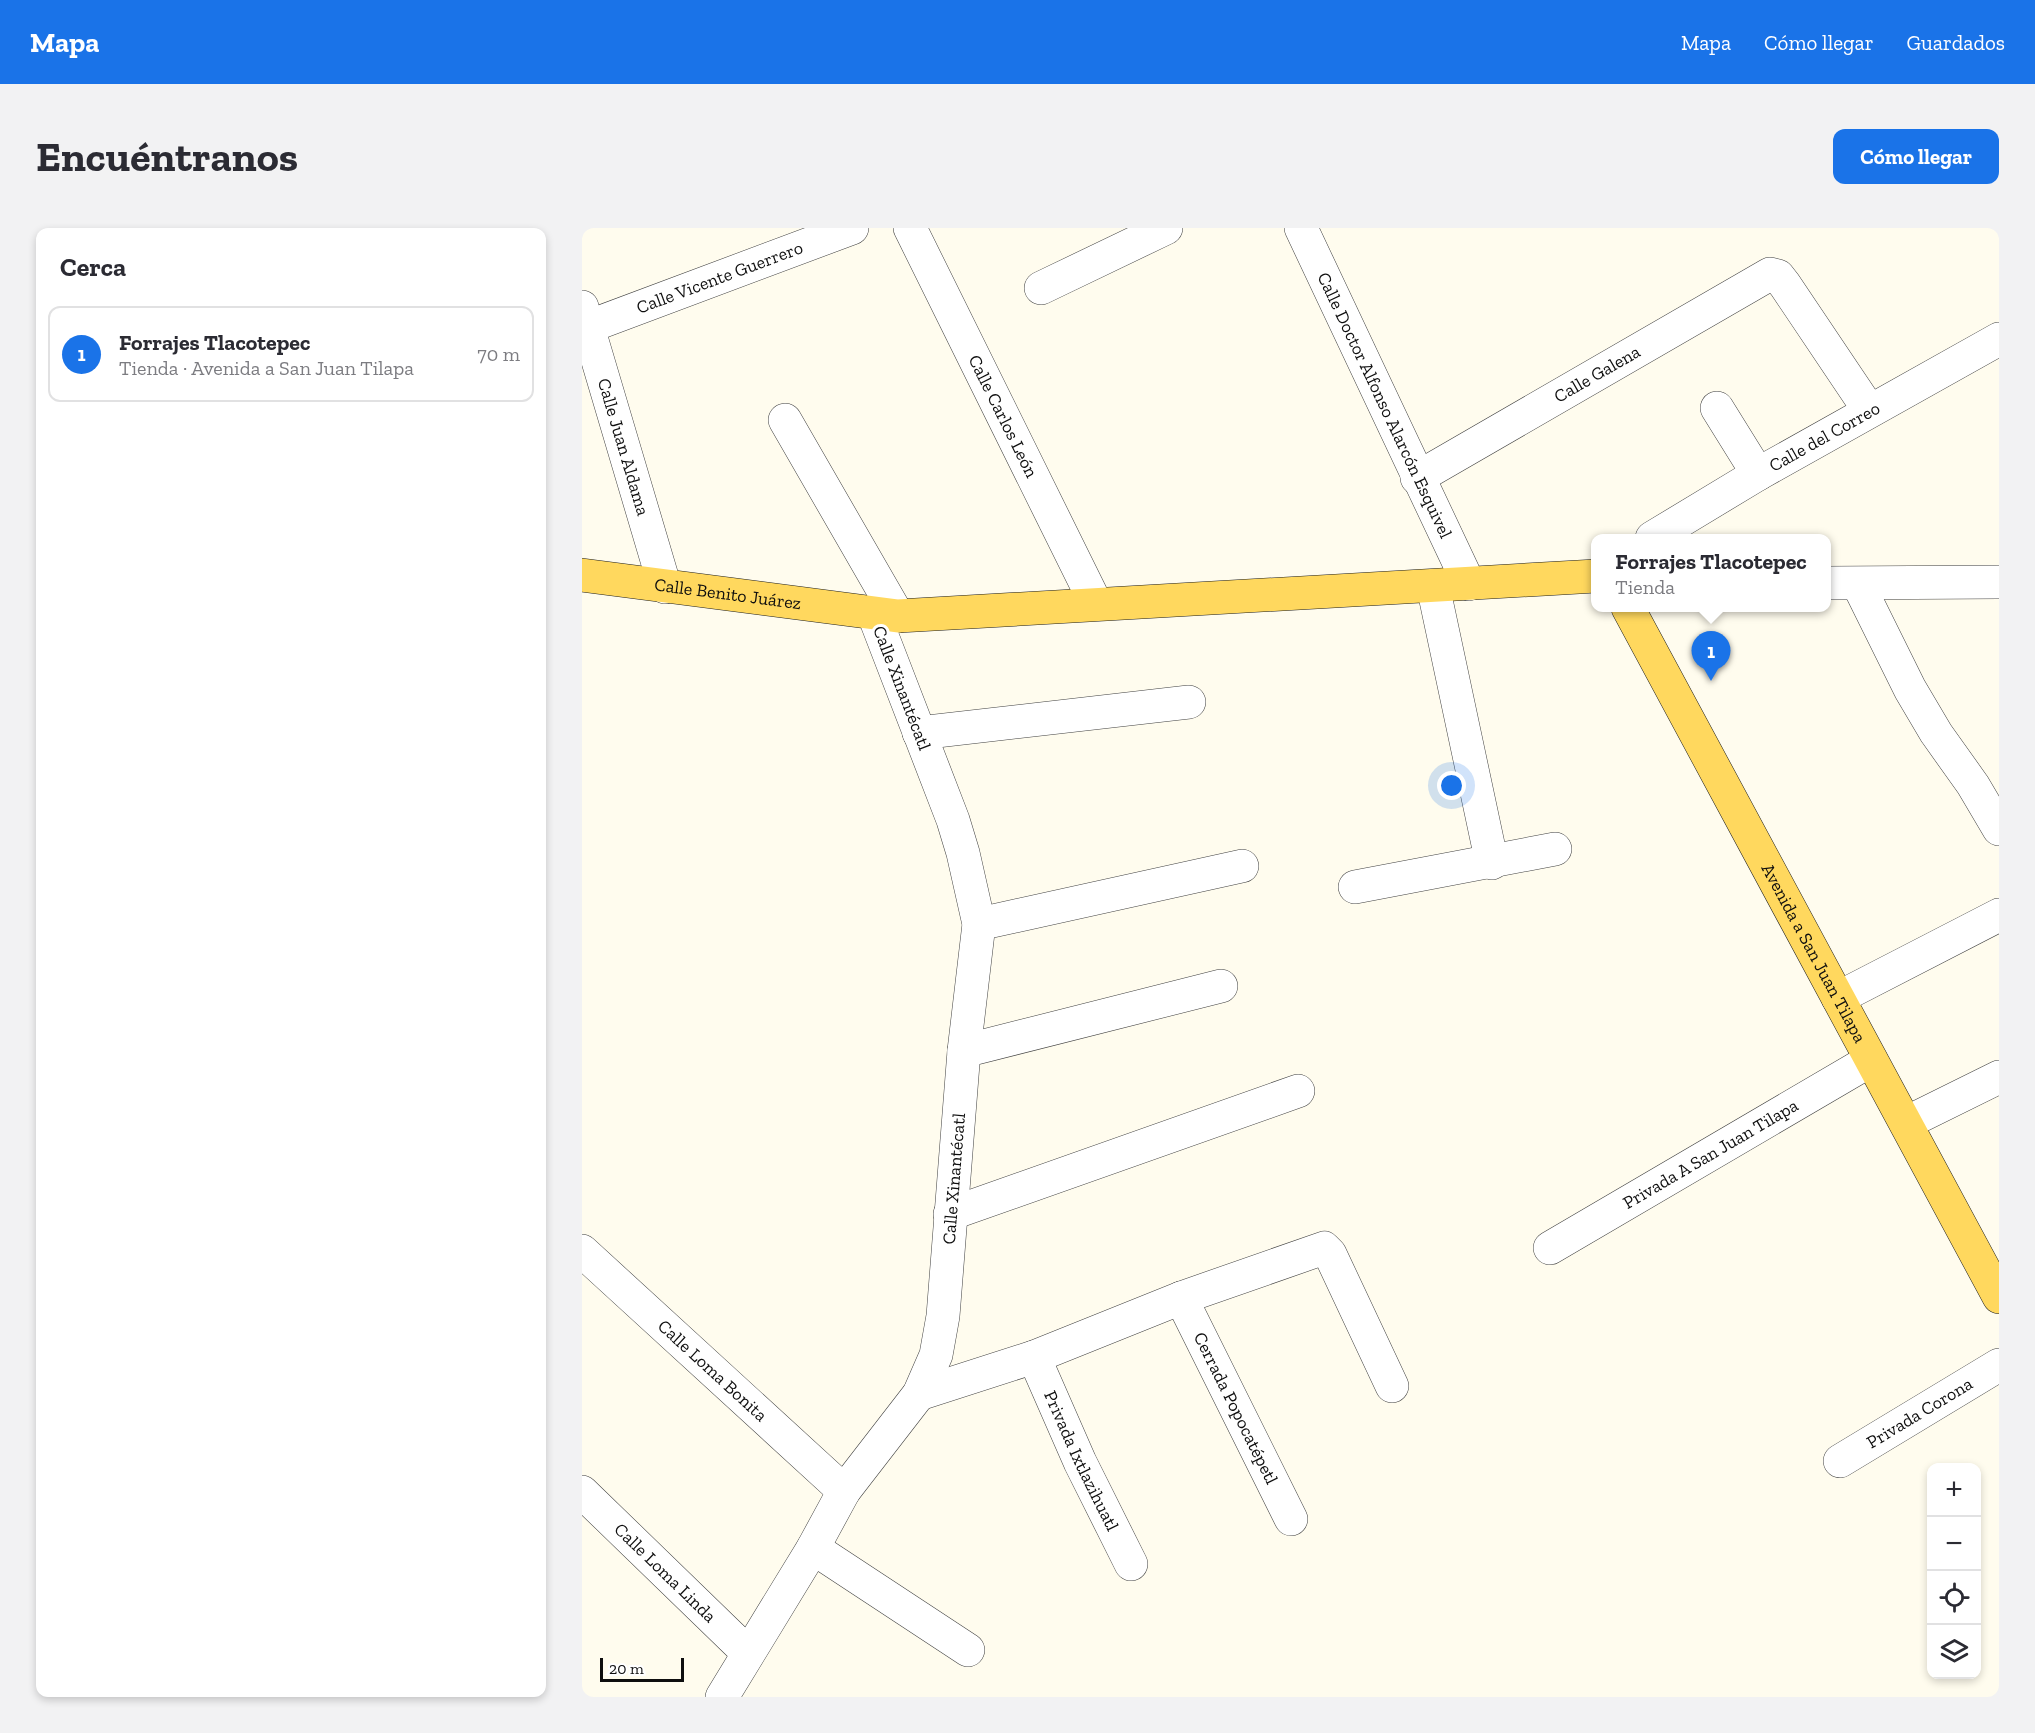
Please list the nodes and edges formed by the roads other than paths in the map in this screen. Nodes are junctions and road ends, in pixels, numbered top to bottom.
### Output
1 (852, 228) edge
2 (910, 228) edge
3 (1166, 228) edge
4 (1301, 228) edge
5 (1041, 288) dead end
6 (584, 321) edge
7 (1999, 339) edge
8 (1718, 408) dead end
9 (1869, 410) junction
10 (785, 420) dead end
11 (1758, 474) junction
12 (1417, 477) junction
13 (1659, 534) edge
14 (582, 575) edge
15 (1591, 576) edge
16 (1999, 582) edge
17 (1468, 584) junction
18 (1842, 584) edge
19 (1433, 586) junction
20 (665, 587) junction
21 (1096, 604) junction
22 (1630, 612) edge
23 (886, 615) junction
24 (1189, 702) dead end
25 (918, 733) junction
26 (1999, 829) edge
27 (1555, 849) dead end
28 (1492, 863) junction
29 (1242, 866) dead end
30 (1355, 887) dead end
31 (1999, 915) edge
32 (978, 924) junction
33 (1221, 986) dead end
34 (1838, 998) junction
35 (964, 1051) junction
36 (1871, 1060) junction
37 (1999, 1077) edge
38 (1298, 1091) dead end
39 (1906, 1123) junction
40 (950, 1214) junction
41 (1550, 1248) dead end
42 (582, 1251) edge
43 (1999, 1297) edge
44 (1181, 1298) junction
45 (1034, 1357) junction
46 (1999, 1365) edge
47 (1392, 1386) dead end
48 (919, 1395) junction
49 (1840, 1461) dead end
50 (844, 1491) junction
51 (582, 1492) edge
52 (1291, 1519) dead end
53 (813, 1548) junction
54 (1131, 1564) dead end
55 (968, 1650) dead end
56 (748, 1653) junction
57 (722, 1697) edge

1 - 6 street, Calle Vicente Guerrero
2 - 21 street, Calle Carlos León
3 - 5 street
4 - 12 street, Calle Doctor Alfonso Alarcón Esquivel
6 - 20 street, Calle Juan Aldama
7 - 9 street, Calle del Correo
8 - 11 street
9 - 11 street, Calle del Correo
9 - 12 street, Calle Galena
10 - 23 street, Calle Xinantécatl
11 - 13 street, Calle del Correo
12 - 17 street, Calle Doctor Alfonso Alarcón Esquivel
14 - 20 main road, Calle Benito Juárez
15 - 17 main road, Calle Benito Juárez
16 - 18 street
17 - 19 main road, Calle Benito Juárez
18 - 26 street
19 - 21 main road, Calle Benito Juárez
19 - 28 street
20 - 23 main road, Calle Benito Juárez
21 - 23 main road, Calle Benito Juárez
22 - 34 main road, Avenida a San Juan Tilapa
23 - 25 street, Calle Xinantécatl
24 - 25 street
25 - 32 street, Calle Xinantécatl
27 - 28 street
28 - 30 street
29 - 32 street
31 - 34 street
32 - 35 street, Calle Xinantécatl
33 - 35 street
34 - 36 main road, Avenida a San Juan Tilapa
35 - 40 street, Calle Xinantécatl
36 - 39 main road, Avenida a San Juan Tilapa
36 - 41 street, Privada A San Juan Tilapa
37 - 39 street
38 - 40 street
39 - 43 main road, Avenida a San Juan Tilapa
40 - 48 street, Calle Xinantécatl
42 - 50 street, Calle Loma Bonita
44 - 45 street
44 - 47 street
44 - 52 street, Cerrada Popocatépetl
45 - 48 street
45 - 54 street, Privada Ixtlazihuatl
46 - 49 street, Privada Corona
48 - 50 street, Calle Xinantécatl
50 - 53 street, Calle Xinantécatl
51 - 56 street, Calle Loma Linda
53 - 55 street
53 - 56 street, Calle Xinantécatl
56 - 57 street, Calle Xinantécatl

